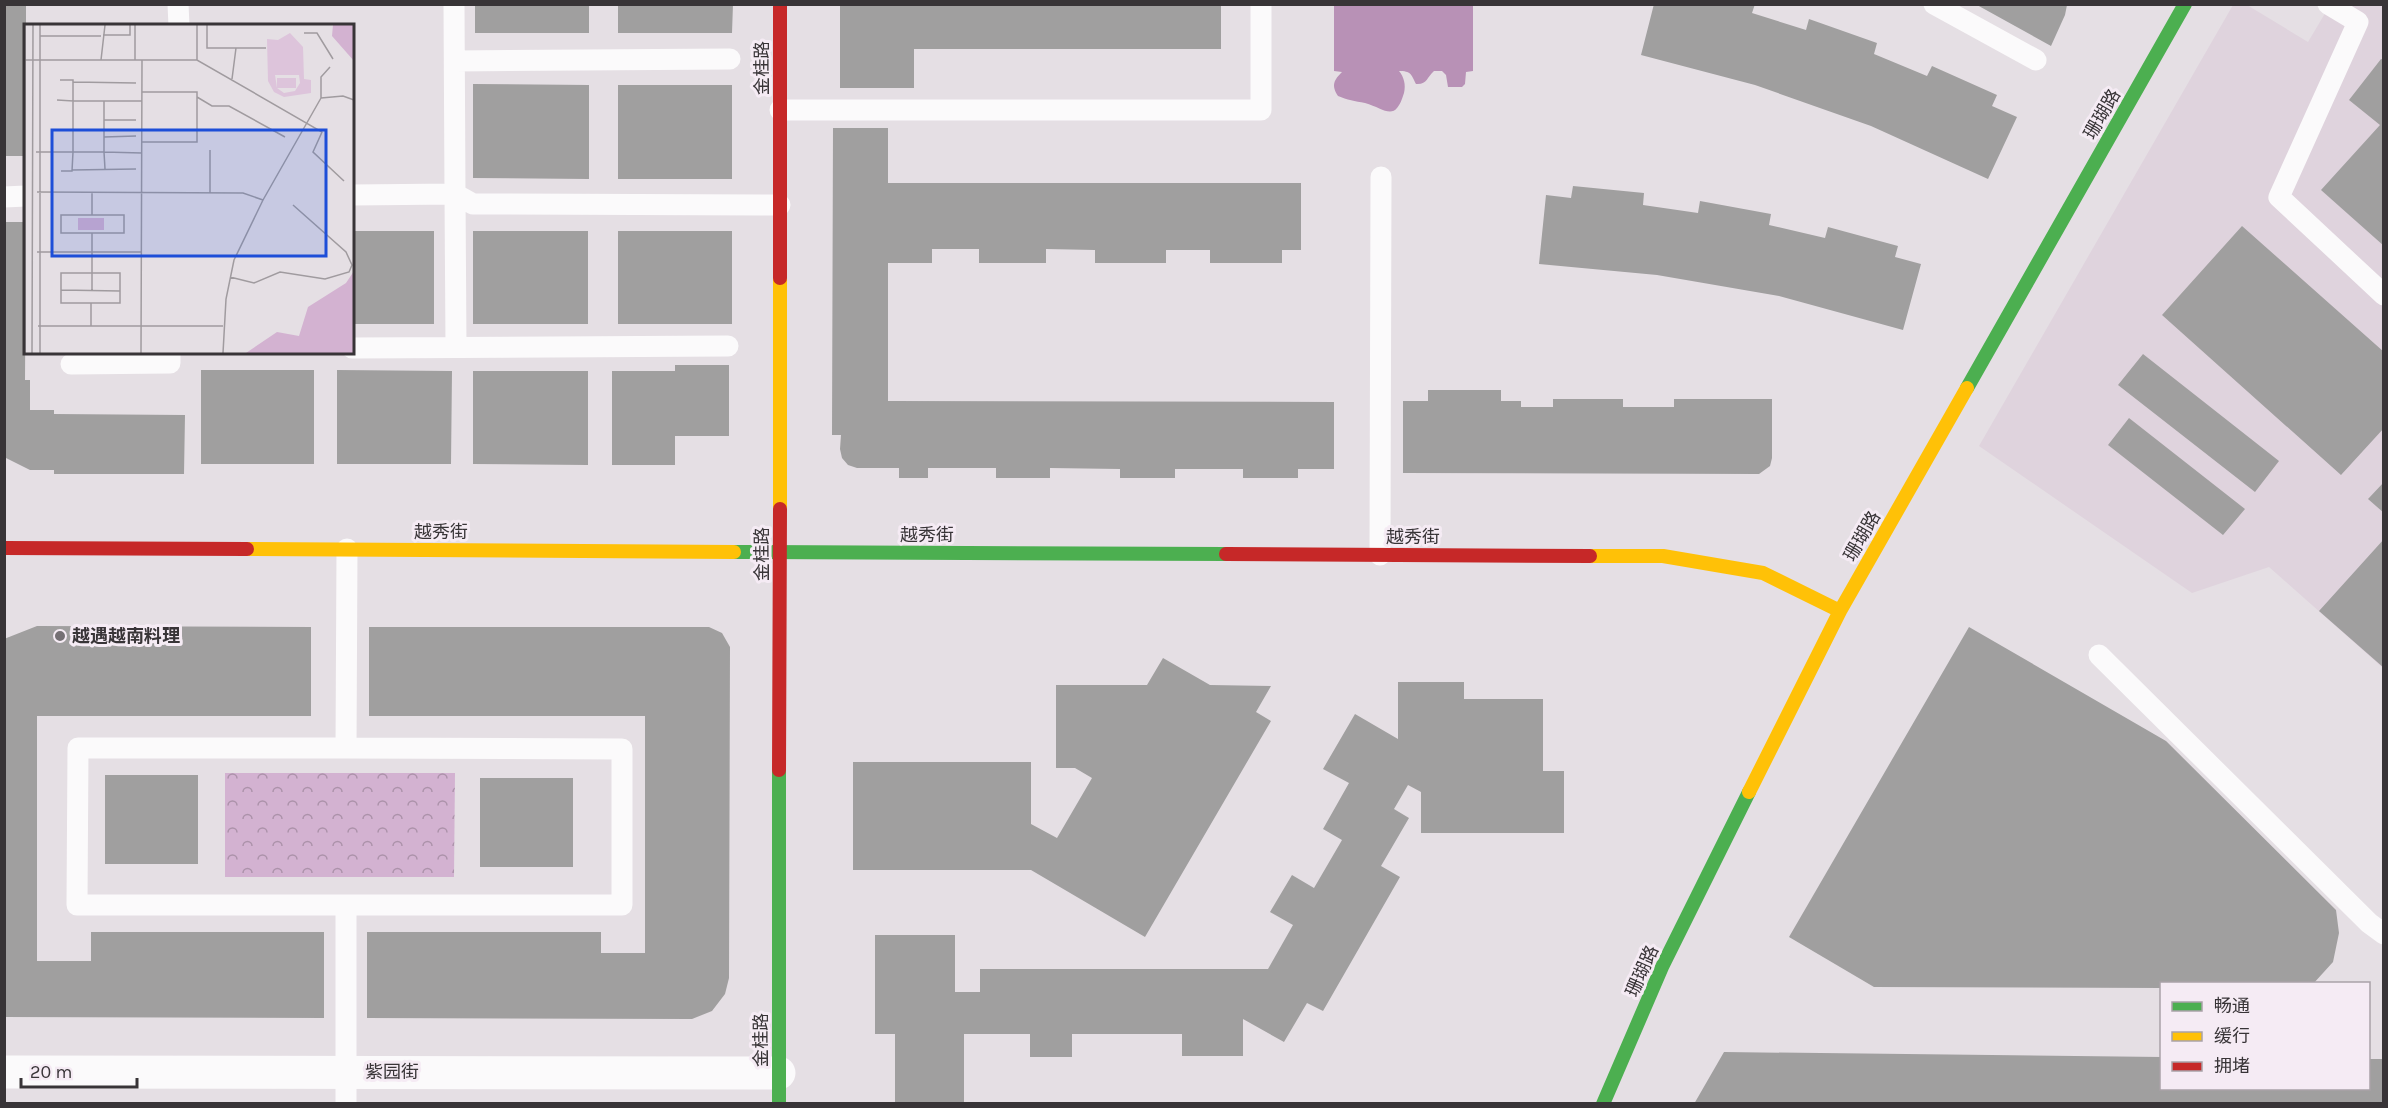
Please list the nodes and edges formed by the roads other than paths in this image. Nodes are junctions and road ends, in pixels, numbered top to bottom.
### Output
1 (178, 4) edge
2 (454, 4) edge
3 (780, 4) edge
4 (1261, 4) edge
5 (1934, 4) edge
6 (2185, 4) edge
7 (2328, 4) edge
8 (178, 24) edge
9 (730, 59) dead end
10 (2036, 60) dead end
11 (455, 61) junction
12 (780, 110) junction
13 (1381, 177) dead end
14 (455, 194) junction
15 (354, 195) edge
16 (4, 196) edge
17 (24, 196) edge
18 (780, 205) junction
19 (2384, 295) edge
20 (728, 346) dead end
21 (354, 348) edge
22 (456, 348) junction
23 (170, 354) edge
24 (71, 364) dead end
25 (4, 548) edge
26 (347, 549) junction
27 (780, 552) junction
28 (1380, 555) junction
29 (1840, 611) junction
30 (2100, 655) dead end
31 (346, 748) junction
32 (346, 905) junction
33 (2384, 934) edge
34 (4, 1072) edge
35 (346, 1088) edge
36 (779, 1088) edge
37 (1604, 1104) edge

1 - 8 lane
2 - 11 lane
3 - 12 street, 金桂路
4 - 12 lane
5 - 10 lane
6 - 29 street, 珊瑚路
7 - 19 lane
9 - 11 lane
11 - 14 lane
12 - 18 street, 金桂路
13 - 28 lane
14 - 15 lane
14 - 18 lane
14 - 22 lane
16 - 17 lane
18 - 27 street, 金桂路
20 - 22 lane
21 - 22 lane
23 - 24 lane
25 - 26 street, 越秀街
26 - 27 street, 越秀街
26 - 31 lane
27 - 28 street, 越秀街
27 - 36 street, 金桂路
28 - 29 street, 越秀街
29 - 37 street, 珊瑚路
30 - 33 lane
31 - 32 lane
31 - 32 lane
32 - 35 lane
34 - 35 street, 紫园街
35 - 36 street, 紫园街

